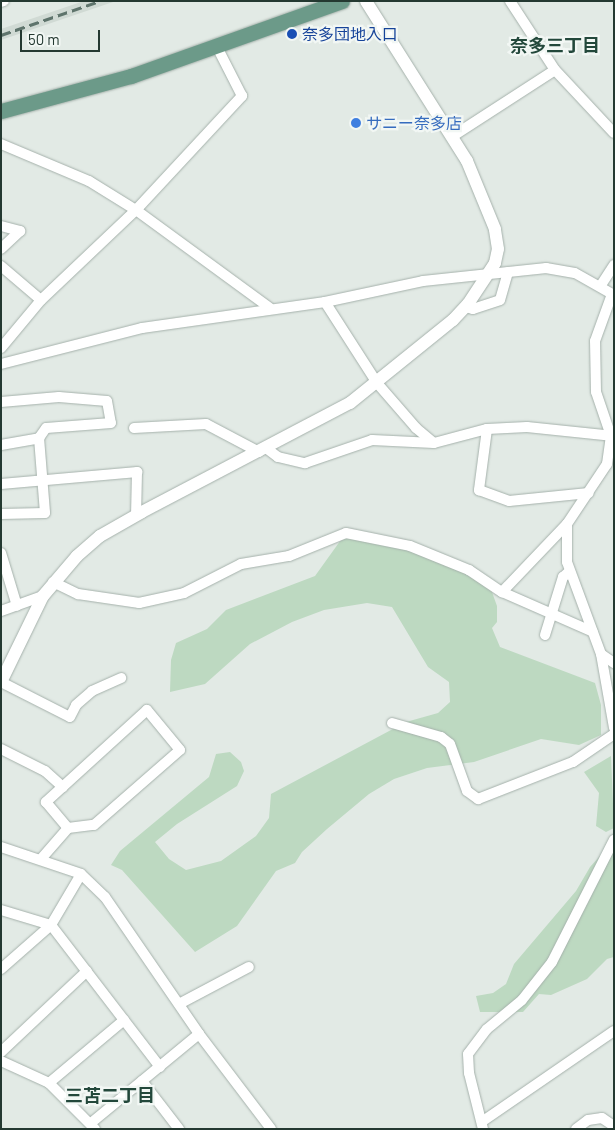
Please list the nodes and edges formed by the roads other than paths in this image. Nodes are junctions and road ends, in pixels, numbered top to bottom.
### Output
1 (342, 1) edge
2 (366, 1) edge
3 (510, 1) edge
4 (217, 47) junction
5 (555, 70) junction
6 (1, 111) edge
7 (614, 133) edge
8 (453, 136) junction
9 (1, 144) edge
10 (136, 210) junction
11 (1, 226) edge
12 (1, 249) edge
13 (614, 265) edge
14 (1, 266) edge
15 (508, 272) junction
16 (489, 274) junction
17 (601, 285) junction
18 (613, 295) edge
19 (42, 300) junction
20 (325, 302) junction
21 (465, 307) junction
22 (270, 308) junction
23 (1, 348) edge
24 (1, 364) edge
25 (377, 382) junction
26 (1, 402) edge
27 (134, 428) dead end
28 (487, 429) junction
29 (613, 436) edge
30 (39, 438) junction
31 (434, 443) junction
32 (1, 445) edge
33 (262, 450) junction
34 (611, 461) edge
35 (42, 482) junction
36 (1, 484) edge
37 (589, 493) junction
38 (1, 514) edge
39 (136, 516) junction
40 (567, 524) junction
41 (1, 553) edge
42 (570, 571) junction
43 (53, 582) junction
44 (502, 592) junction
45 (43, 596) junction
46 (16, 606) junction
47 (1, 611) edge
48 (550, 612) junction
49 (593, 632) junction
50 (545, 635) dead end
51 (601, 654) junction
52 (614, 663) edge
53 (121, 678) dead end
54 (1, 682) edge
55 (392, 723) dead end
56 (614, 728) edge
57 (614, 734) edge
58 (1, 749) edge
59 (63, 786) junction
60 (68, 828) junction
61 (614, 840) edge
62 (1, 847) edge
63 (41, 859) junction
64 (81, 874) junction
65 (1, 910) edge
66 (51, 925) junction
67 (250, 967) dead end
68 (1, 969) edge
69 (87, 971) junction
70 (179, 1004) junction
71 (124, 1020) junction
72 (614, 1031) edge
73 (200, 1034) junction
74 (1, 1052) edge
75 (1, 1061) edge
76 (160, 1067) junction
77 (142, 1081) junction
78 (49, 1083) junction
79 (483, 1125) edge
80 (93, 1126) edge
81 (614, 1126) edge
82 (179, 1129) edge
83 (271, 1129) edge
84 (576, 1129) edge

1 - 4 main road
2 - 8 street
3 - 5 street
4 - 6 main road
4 - 10 street
5 - 7 street
5 - 8 street
8 - 16 street
9 - 10 street
10 - 19 street
10 - 22 street
11 - 12 street
13 - 17 street
14 - 19 street
15 - 16 street
15 - 17 street
15 - 21 street
16 - 20 street
16 - 21 street
17 - 18 street
18 - 29 street
19 - 23 street
20 - 22 street
20 - 25 street
21 - 25 street
22 - 24 street
25 - 31 street
25 - 33 street
26 - 30 street
27 - 33 street
28 - 29 street
28 - 31 street
28 - 37 street
29 - 34 street
30 - 32 street
30 - 35 street
31 - 33 street
33 - 39 street
34 - 37 street
35 - 36 street
35 - 38 street
35 - 39 street
37 - 40 street
39 - 43 street
40 - 42 street
40 - 44 street
41 - 46 street
42 - 48 street
42 - 49 street
43 - 44 street
43 - 45 street
44 - 48 street
45 - 46 street
45 - 54 street
46 - 47 street
48 - 49 street
48 - 50 street
49 - 51 street
51 - 52 street
51 - 56 street
53 - 54 street
55 - 57 street
58 - 59 street
59 - 60 street
59 - 60 street
60 - 63 street
61 - 79 street
62 - 63 street
63 - 64 street
64 - 66 street
64 - 70 street
65 - 66 street
66 - 68 street
66 - 69 street
67 - 70 street
69 - 71 street
69 - 74 street
70 - 73 street
71 - 76 street
71 - 78 street
72 - 79 street
73 - 76 street
73 - 83 street
75 - 78 street
76 - 77 street
77 - 80 street
77 - 82 street
78 - 80 street
81 - 84 street

